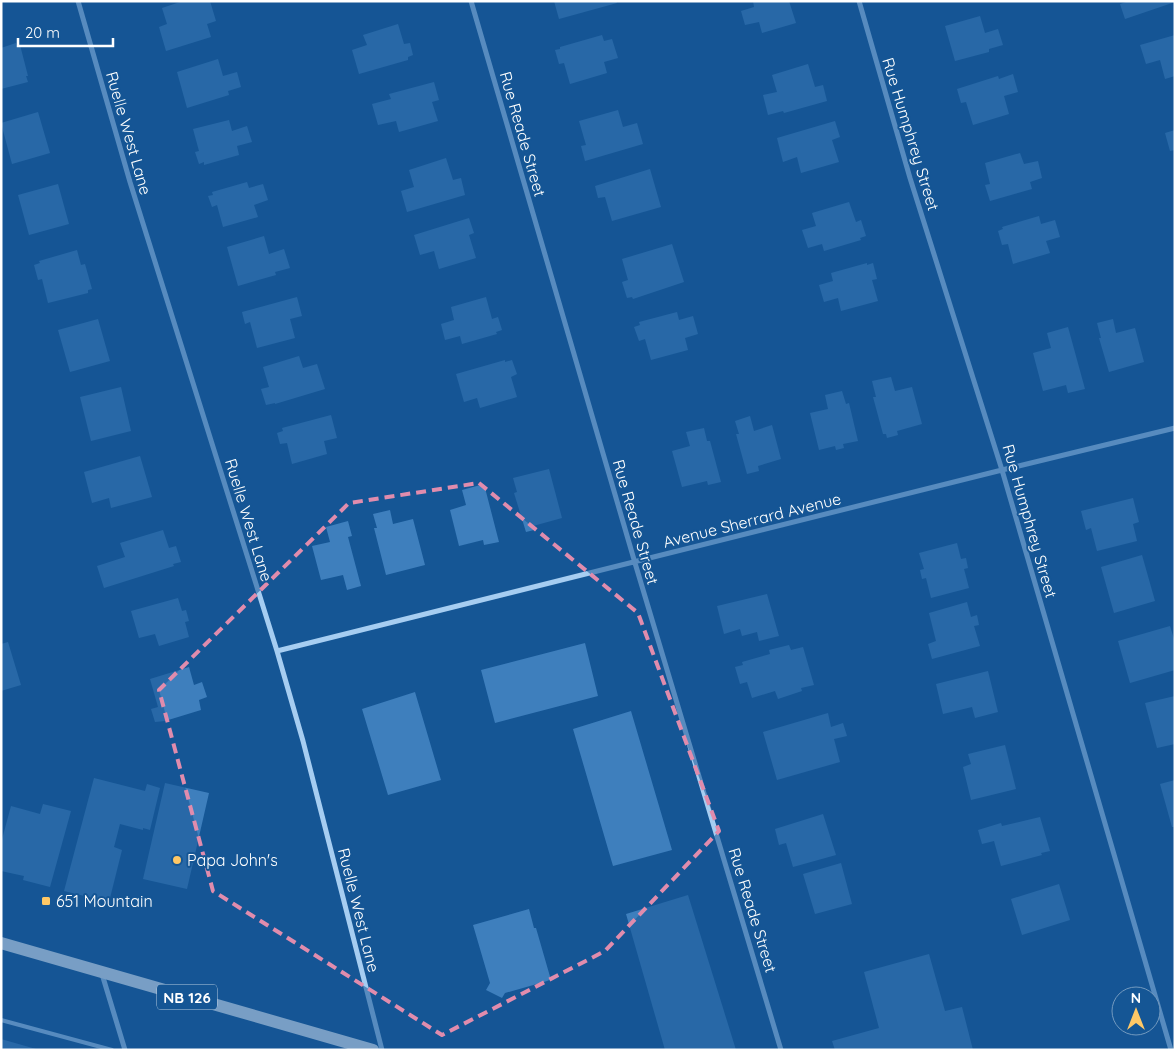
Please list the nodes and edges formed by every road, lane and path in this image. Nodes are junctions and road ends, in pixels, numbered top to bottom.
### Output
1 (78, 1) edge
2 (471, 1) edge
3 (859, 1) edge
4 (1175, 428) edge
5 (1002, 470) junction
6 (635, 563) junction
7 (278, 651) junction
8 (1, 943) edge
9 (104, 978) junction
10 (1, 1020) edge
11 (112, 1050) edge
12 (125, 1050) edge
13 (373, 1050) edge
14 (382, 1050) edge
15 (781, 1050) edge
16 (1171, 1050) edge

1 - 7 street, Ruelle West Lane
2 - 6 street, Rue Reade Street
3 - 5 street, Rue Humphrey Street
4 - 5 street, Avenue Sherrard Avenue
5 - 6 street, Avenue Sherrard Avenue
5 - 16 street, Rue Humphrey Street
6 - 7 street, Avenue Sherrard Avenue
6 - 15 street, Rue Reade Street
7 - 14 street, Ruelle West Lane
8 - 9 main road, NB 126
9 - 12 street
9 - 13 main road, NB 126
10 - 11 lane

